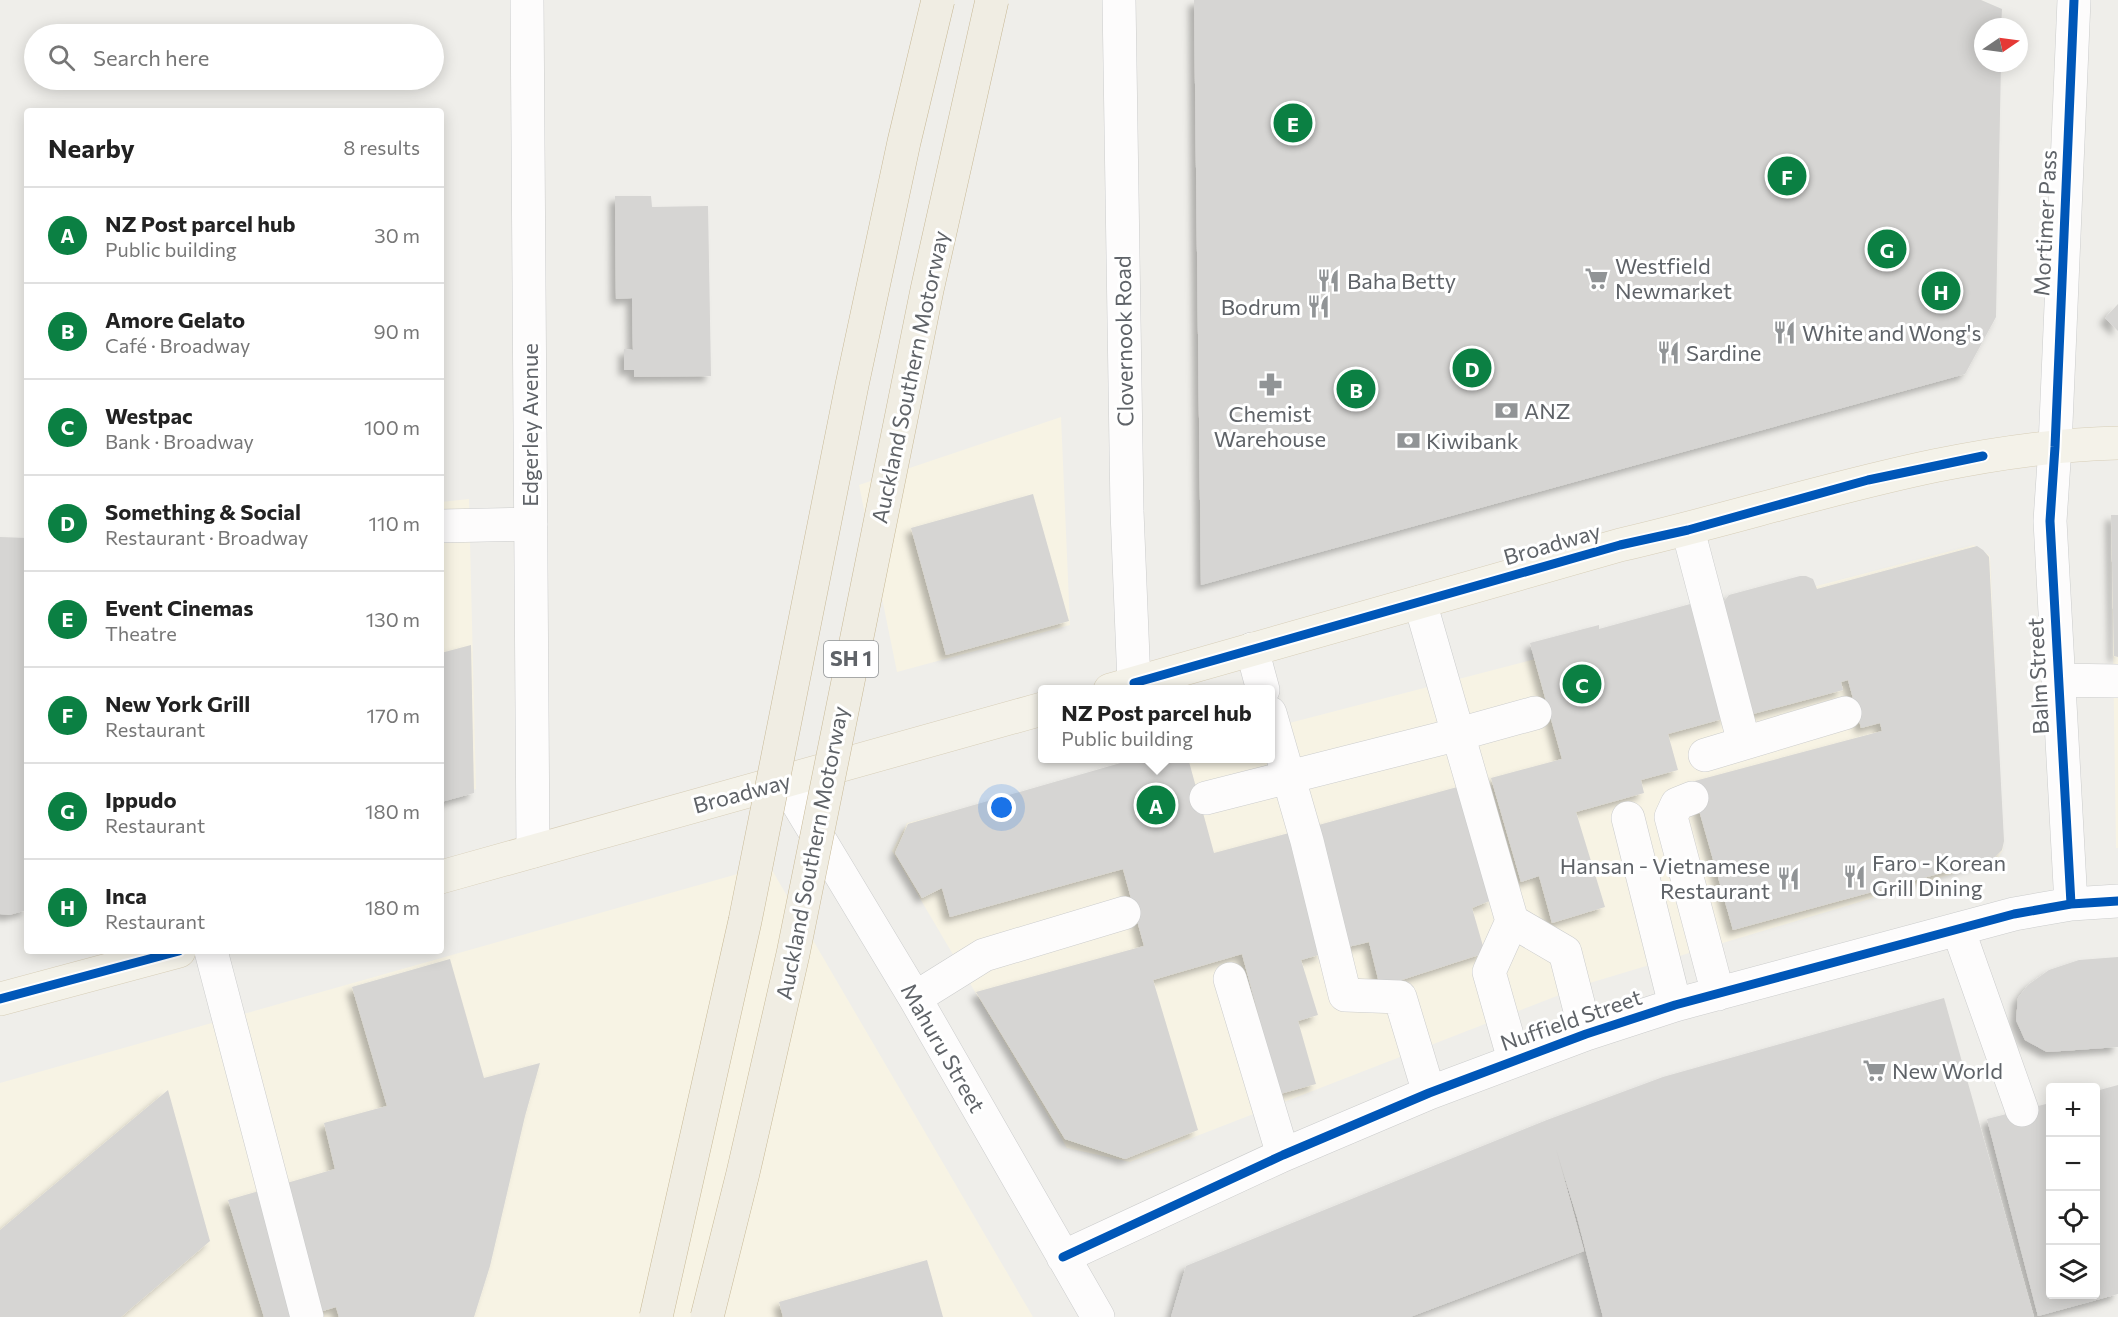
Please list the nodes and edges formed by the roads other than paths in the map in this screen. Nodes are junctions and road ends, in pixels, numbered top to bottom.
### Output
1 (527, 0) edge
2 (938, 0) edge
3 (992, 0) edge
4 (1119, 0) edge
5 (2072, 2) edge
6 (2118, 443) edge
7 (2055, 447) junction
8 (531, 524) junction
9 (444, 526) edge
10 (1688, 530) junction
11 (1420, 602) junction
12 (1252, 649) junction
13 (2058, 680) junction
14 (2118, 681) edge
15 (1122, 685) edge
16 (1126, 685) edge
17 (1262, 685) edge
18 (1038, 710) edge
19 (1845, 712) dead end
20 (1535, 713) dead end
21 (1275, 730) edge
22 (1459, 734) junction
23 (1744, 743) junction
24 (1705, 755) dead end
25 (1289, 777) junction
26 (785, 782) junction
27 (1206, 798) dead end
28 (1692, 798) dead end
29 (1628, 818) dead end
30 (533, 851) junction
31 (444, 876) edge
32 (2118, 901) edge
33 (2071, 904) junction
34 (1124, 913) dead end
35 (1512, 921) junction
36 (1958, 929) junction
37 (168, 954) edge
38 (212, 954) edge
39 (1230, 979) dead end
40 (1718, 994) junction
41 (915, 998) junction
42 (0, 999) edge
43 (1675, 1005) junction
44 (1586, 1034) junction
45 (1514, 1060) junction
46 (1429, 1092) junction
47 (2022, 1110) dead end
48 (1283, 1155) junction
49 (1063, 1257) junction
50 (307, 1317) edge
51 (656, 1317) edge
52 (707, 1317) edge
53 (1098, 1317) edge

1 - 8 street, Edgerley Avenue
2 - 51 highway, SH 1, bridge
3 - 52 highway, Auckland Southern Motorway / SH 1, bridge
4 - 15 street, Clovernook Road
5 - 7 street, Mortimer Pass
6 - 7 main road, Broadway
7 - 10 main road, Broadway
7 - 13 street, Balm Street
8 - 9 street
8 - 30 street, Edgerley Avenue
10 - 11 main road, Broadway
10 - 23 street
11 - 12 main road, Broadway
11 - 22 street
12 - 16 main road, Broadway
12 - 17 street
13 - 14 street
13 - 33 street, Balm Street
18 - 26 main road, Broadway
19 - 23 street
20 - 22 street
21 - 25 street
22 - 25 street
22 - 35 street
23 - 24 street
25 - 27 street
25 - 46 street
26 - 30 main road, Broadway
26 - 41 street, Mahuru Street
28 - 40 street
29 - 43 street
30 - 31 main road, Broadway
32 - 33 street, Nuffield Street
33 - 36 street, Nuffield Street
34 - 41 street
35 - 44 street
35 - 45 street
36 - 40 street, Nuffield Street
36 - 47 street
37 - 42 main road
38 - 50 street
39 - 48 street
40 - 43 street, Nuffield Street
41 - 49 street, Mahuru Street
43 - 44 street, Nuffield Street
44 - 45 street, Nuffield Street
45 - 46 street, Nuffield Street
46 - 48 street, Nuffield Street
48 - 49 street, Nuffield Street
49 - 53 street, Mahuru Street

